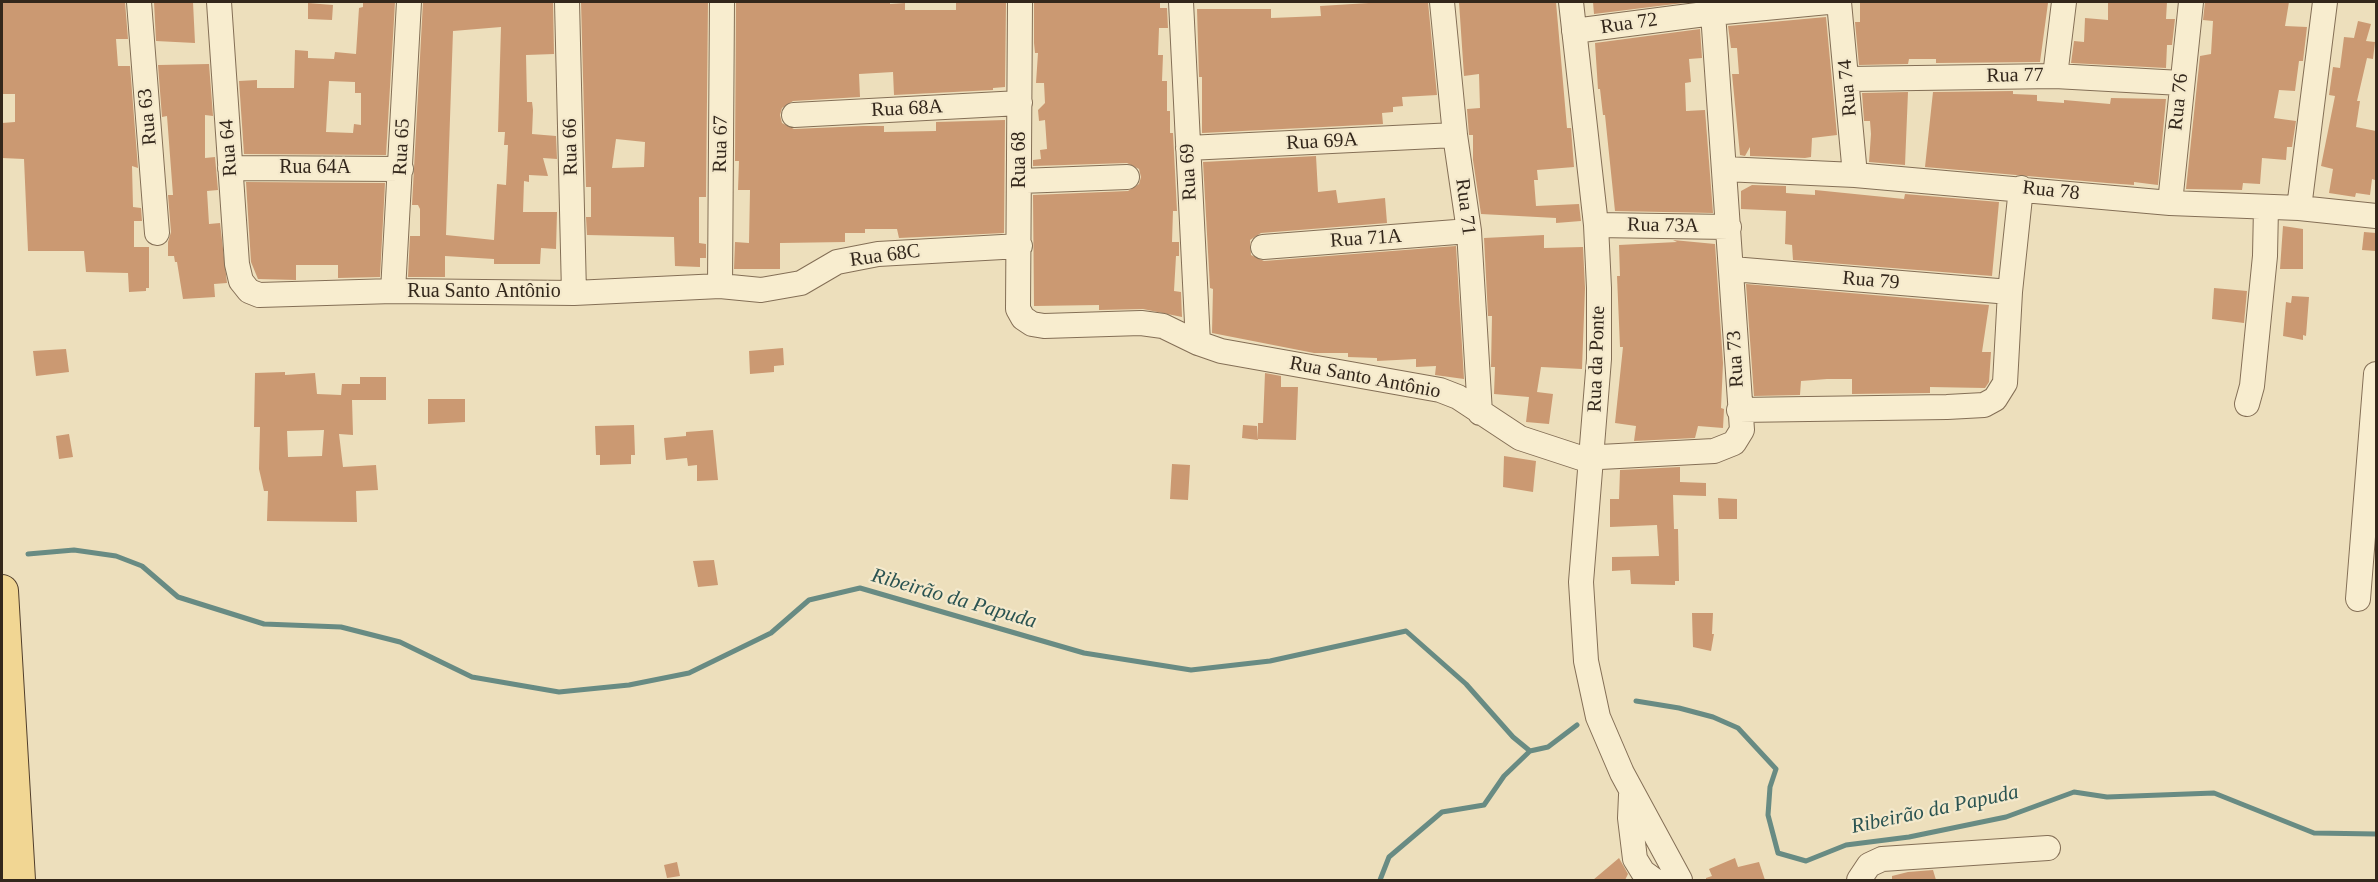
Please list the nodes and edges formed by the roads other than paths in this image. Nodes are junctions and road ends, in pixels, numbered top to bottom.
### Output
1 (139, 2) edge
2 (219, 2) edge
3 (409, 2) edge
4 (567, 2) edge
5 (722, 2) edge
6 (1020, 2) edge
7 (1181, 2) edge
8 (1442, 2) edge
9 (1571, 2) edge
10 (1828, 2) edge
11 (1839, 2) edge
12 (2064, 2) edge
13 (2191, 2) edge
14 (2325, 2) edge
15 (1713, 13) junction
16 (1574, 31) junction
17 (2055, 76) junction
18 (1848, 78) junction
19 (2181, 83) junction
20 (1020, 103) junction
21 (794, 115) dead end
22 (1455, 135) junction
23 (1188, 148) junction
24 (230, 168) junction
25 (401, 169) junction
26 (1724, 169) junction
27 (1855, 175) junction
28 (1126, 177) dead end
29 (1020, 181) junction
30 (2021, 188) junction
31 (2170, 203) junction
32 (2266, 207) junction
33 (2298, 208) junction
34 (2376, 216) edge
35 (1596, 225) junction
36 (1729, 227) junction
37 (1469, 231) junction
38 (157, 233) dead end
39 (1020, 246) junction
40 (1263, 247) dead end
41 (1732, 269) junction
42 (720, 286) junction
43 (249, 291) joint
44 (393, 291) junction
45 (2010, 292) junction
46 (574, 293) junction
47 (1023, 318) joint
48 (1198, 344) junction
49 (2376, 374) edge
50 (2247, 404) dead end
51 (1738, 410) junction
52 (1480, 413) junction
53 (1593, 458) junction
54 (2, 591) edge
55 (2358, 599) dead end
56 (1631, 792) junction
57 (8, 829) edge
58 (2048, 848) dead end
59 (1645, 878) edge
60 (20, 880) edge
61 (1680, 880) edge
62 (1859, 880) edge

1 - 38 street, Rua 63
2 - 24 street, Rua 64
3 - 25 street, Rua 65
4 - 46 street, Rua 66
5 - 42 street, Rua 67
6 - 20 street, Rua 68
7 - 23 street, Rua 69
8 - 22 street, Rua 71
9 - 16 street, Rua da Ponte
10 - 15 street, Rua 72
11 - 18 street, Rua 74
12 - 17 street
13 - 19 street, Rua 76
14 - 33 street
15 - 16 street, Rua 72
15 - 26 street, Rua 73
16 - 35 street, Rua da Ponte
17 - 18 street, Rua 77
17 - 19 street, Rua 77
18 - 27 street, Rua 74
19 - 31 street, Rua 76
20 - 21 street, Rua 68A
20 - 29 street, Rua 68
22 - 23 street, Rua 69A
22 - 37 street, Rua 71
23 - 48 street, Rua 69
24 - 25 street, Rua 64A
24 - 43 street, Rua 64
25 - 44 street, Rua 65
26 - 27 street, Rua 78
26 - 36 street, Rua 73
27 - 30 street, Rua 78
28 - 29 street
29 - 39 street, Rua 68
30 - 31 street, Rua 78
30 - 45 street
31 - 32 street, Rua 78
32 - 33 street, Rua 78
32 - 50 street
33 - 34 street, Rua 78
35 - 36 street, Rua 73A
35 - 53 street, Rua da Ponte
36 - 41 street, Rua 73
37 - 40 street, Rua 71A
37 - 52 street, Rua 71
39 - 42 street, Rua 68C
39 - 47 street, Rua 68
41 - 45 street, Rua 79
41 - 51 street, Rua 73
42 - 46 street, Rua Santo Antônio
43 - 44 street, Rua Santo Antônio
44 - 46 street, Rua Santo Antônio
45 - 51 street, Rua 73
47 - 48 street, Rua Santo Antônio
48 - 52 street, Rua Santo Antônio
49 - 55 street
51 - 53 street, Rua Santo Antônio
52 - 53 street, Rua Santo Antônio
53 - 56 street, Rua da Ponte
54 - 57 main road
56 - 59 street
56 - 61 street, Rua da Ponte
57 - 60 main road
58 - 62 street

